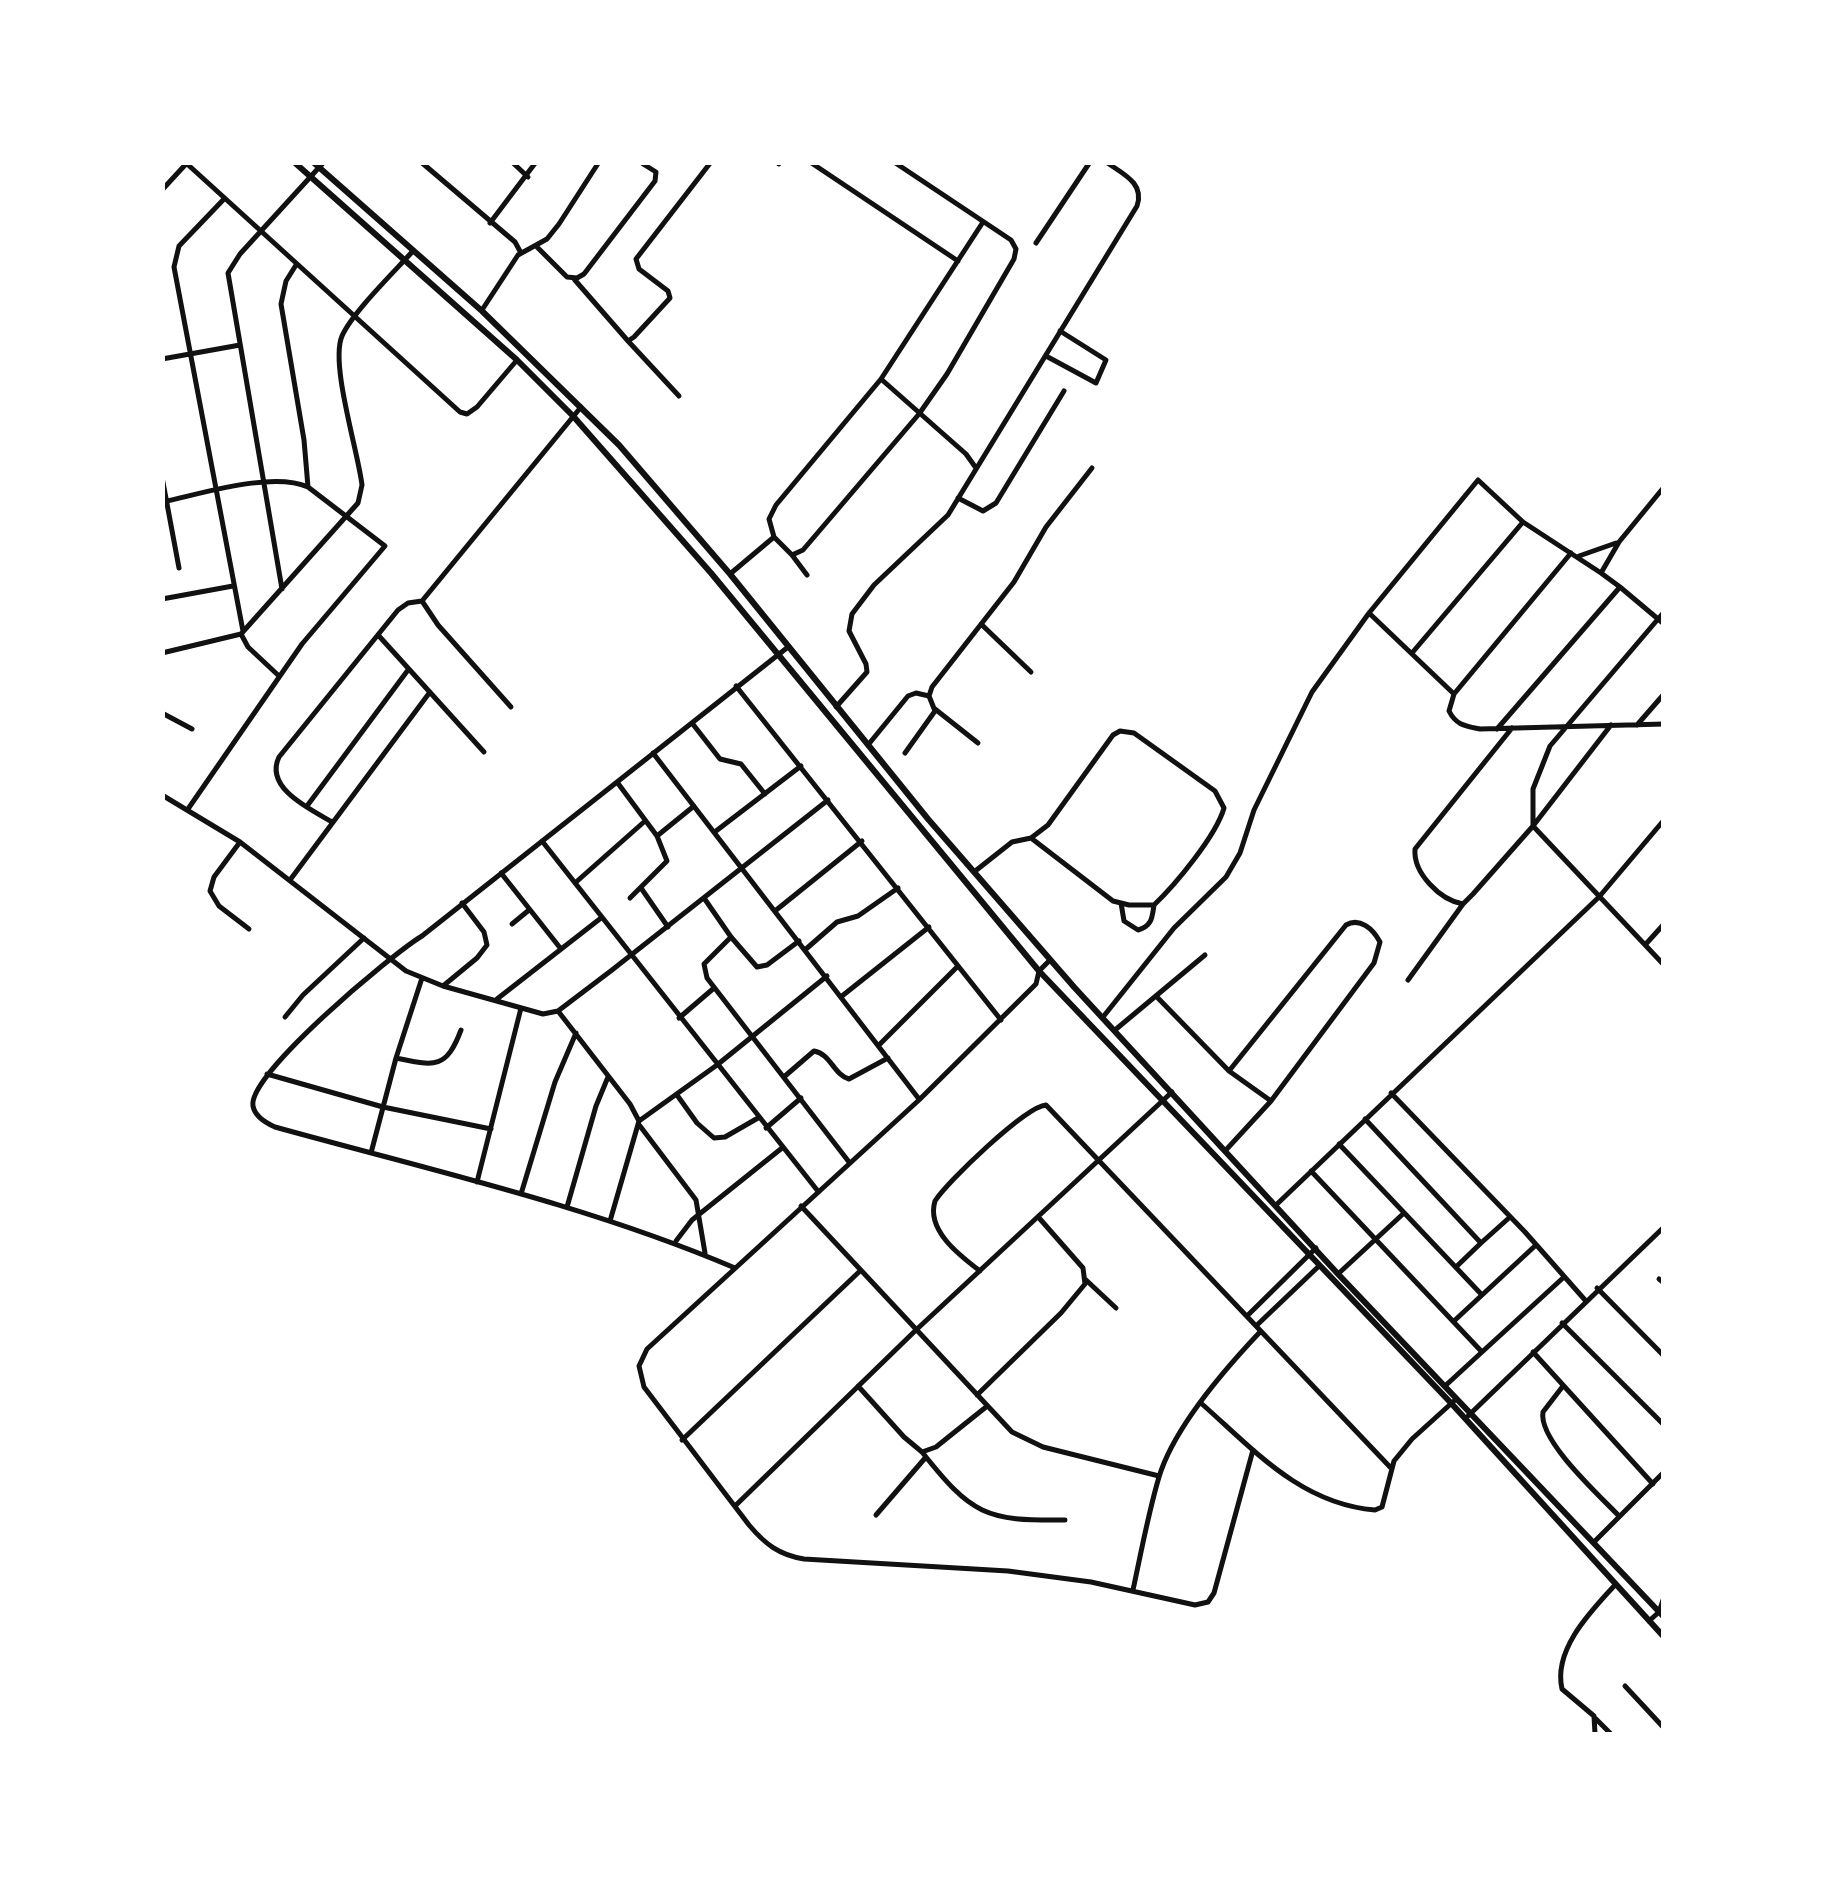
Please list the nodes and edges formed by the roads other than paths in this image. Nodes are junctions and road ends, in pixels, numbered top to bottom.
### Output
1 (294, 162) edge
2 (421, 162) edge
3 (512, 162) edge
4 (536, 162) edge
5 (599, 162) edge
6 (640, 162) edge
7 (711, 162) edge
8 (810, 162) edge
9 (894, 162) edge
10 (1090, 162) edge
11 (1106, 162) edge
12 (186, 163) edge
13 (319, 164) edge
14 (311, 177) junction
15 (528, 177) junction
16 (162, 190) edge
17 (224, 198) junction
18 (983, 222) junction
19 (490, 223) junction
20 (261, 233) junction
21 (1036, 244) dead end
22 (537, 247) junction
23 (413, 251) junction
24 (521, 252) junction
25 (405, 260) junction
26 (958, 262) junction
27 (296, 265) junction
28 (574, 279) junction
29 (482, 311) junction
30 (355, 317) junction
31 (1060, 331) junction
32 (628, 341) junction
33 (240, 345) junction
34 (190, 354) junction
35 (1046, 356) junction
36 (162, 358) edge
37 (517, 360) junction
38 (881, 379) junction
39 (1064, 391) dead end
40 (680, 396) dead end
41 (581, 406) junction
42 (920, 414) junction
43 (574, 416) junction
44 (976, 468) junction
45 (1092, 468) dead end
46 (162, 477) edge
47 (264, 482) junction
48 (308, 486) junction
49 (216, 491) junction
50 (1662, 492) edge
51 (958, 498) junction
52 (165, 502) edge
53 (349, 517) junction
54 (1523, 522) junction
55 (774, 537) junction
56 (1619, 542) junction
57 (792, 555) junction
58 (1574, 555) junction
59 (179, 568) dead end
60 (1601, 573) junction
61 (730, 574) junction
62 (807, 575) dead end
63 (233, 586) junction
64 (1620, 588) junction
65 (282, 590) junction
66 (162, 599) edge
67 (422, 601) junction
68 (1370, 614) junction
69 (1662, 618) edge
70 (980, 624) junction
71 (242, 632) junction
72 (380, 636) junction
73 (788, 647) junction
74 (162, 653) edge
75 (1412, 653) junction
76 (776, 654) junction
77 (408, 670) junction
78 (1031, 672) dead end
79 (279, 676) junction
80 (736, 686) junction
81 (430, 692) junction
82 (1454, 694) junction
83 (1664, 694) edge
84 (930, 696) junction
85 (511, 706) dead end
86 (836, 706) junction
87 (935, 710) junction
88 (162, 713) edge
89 (692, 723) junction
90 (1664, 724) edge
91 (1611, 725) junction
92 (1637, 725) junction
93 (1568, 726) junction
94 (1512, 728) junction
95 (192, 729) dead end
96 (1497, 729) junction
97 (978, 743) dead end
98 (868, 745) junction
99 (484, 752) dead end
100 (653, 753) junction
101 (904, 753) dead end
102 (800, 766) junction
103 (617, 782) junction
104 (765, 794) junction
105 (165, 796) edge
106 (828, 800) junction
107 (307, 806) junction
108 (694, 806) junction
109 (162, 808) edge
110 (188, 809) junction
111 (1664, 820) edge
112 (646, 821) junction
113 (332, 822) junction
114 (1533, 826) junction
115 (715, 832) junction
116 (657, 836) junction
117 (1031, 838) junction
118 (542, 841) junction
119 (862, 841) junction
120 (240, 842) junction
121 (742, 867) junction
122 (972, 870) junction
123 (501, 872) junction
124 (960, 876) junction
125 (290, 880) junction
126 (575, 883) junction
127 (641, 888) junction
128 (898, 888) junction
129 (1599, 897) junction
130 (630, 898) dead end
131 (704, 898) junction
132 (462, 903) junction
133 (1120, 903) junction
134 (1464, 904) junction
135 (1154, 905) junction
136 (530, 910) junction
137 (776, 911) junction
138 (601, 918) junction
139 (512, 924) dead end
140 (1664, 924) edge
141 (668, 927) junction
142 (929, 928) junction
143 (249, 929) dead end
144 (731, 937) junction
145 (364, 938) junction
146 (798, 942) junction
147 (1645, 945) junction
148 (561, 950) junction
149 (805, 950) junction
150 (631, 956) junction
151 (1205, 956) dead end
152 (388, 958) junction
153 (1050, 959) junction
154 (1664, 965) edge
155 (958, 966) junction
156 (1060, 970) junction
157 (1039, 971) junction
158 (826, 976) junction
159 (422, 978) junction
160 (1408, 980) dead end
161 (1048, 981) junction
162 (1036, 984) junction
163 (443, 986) junction
164 (714, 988) junction
165 (842, 996) junction
166 (1156, 996) junction
167 (496, 1000) junction
168 (521, 1008) junction
169 (558, 1011) junction
170 (1102, 1016) junction
171 (285, 1017) dead end
172 (679, 1018) junction
173 (1001, 1020) junction
174 (461, 1030) dead end
175 (1115, 1030) junction
176 (576, 1033) junction
177 (754, 1036) junction
178 (880, 1044) junction
179 (396, 1058) junction
180 (888, 1058) junction
181 (716, 1066) junction
182 (1229, 1071) junction
183 (268, 1074) junction
184 (609, 1076) junction
185 (785, 1076) junction
186 (1172, 1092) junction
187 (1391, 1093) junction
188 (677, 1094) junction
189 (802, 1098) junction
190 (919, 1100) junction
191 (1160, 1101) junction
192 (1271, 1101) junction
193 (383, 1107) junction
194 (758, 1118) junction
195 (1364, 1119) junction
196 (639, 1123) junction
197 (766, 1128) junction
198 (491, 1129) junction
199 (1339, 1144) junction
200 (782, 1148) junction
201 (1226, 1151) junction
202 (372, 1153) junction
203 (1100, 1158) junction
204 (849, 1162) junction
205 (1311, 1171) junction
206 (477, 1182) junction
207 (817, 1190) junction
208 (521, 1194) junction
209 (1275, 1205) junction
210 (801, 1206) junction
211 (567, 1207) junction
212 (1404, 1213) junction
213 (700, 1214) junction
214 (1510, 1217) junction
215 (1039, 1218) junction
216 (610, 1221) junction
217 (1664, 1227) edge
218 (1375, 1239) junction
219 (675, 1242) junction
220 (1481, 1243) junction
221 (1536, 1245) junction
222 (1316, 1248) junction
223 (705, 1254) junction
224 (1308, 1256) junction
225 (1325, 1260) junction
226 (1318, 1266) junction
227 (1456, 1267) junction
228 (736, 1268) junction
229 (860, 1270) junction
230 (980, 1271) junction
231 (1338, 1274) junction
232 (1564, 1278) junction
233 (1086, 1280) junction
234 (1597, 1288) junction
235 (1482, 1295) junction
236 (1585, 1300) junction
237 (1116, 1308) dead end
238 (1247, 1316) junction
239 (1454, 1321) junction
240 (1562, 1323) junction
241 (1258, 1329) junction
242 (916, 1330) junction
243 (1482, 1352) junction
244 (1533, 1352) junction
245 (1664, 1356) edge
246 (858, 1386) junction
247 (1445, 1386) junction
248 (1563, 1386) junction
249 (977, 1395) junction
250 (1453, 1401) junction
251 (1202, 1404) junction
252 (986, 1407) junction
253 (1468, 1416) junction
254 (1664, 1425) edge
255 (682, 1440) junction
256 (1253, 1450) junction
257 (924, 1455) junction
258 (1390, 1468) junction
259 (1664, 1472) edge
260 (1159, 1476) junction
261 (1653, 1484) junction
262 (734, 1507) junction
263 (876, 1515) dead end
264 (1620, 1516) junction
265 (1065, 1520) dead end
266 (1594, 1542) junction
267 (1615, 1585) junction
268 (1133, 1590) junction
269 (1662, 1598) edge
270 (1648, 1600) junction
271 (1638, 1610) junction
272 (1661, 1614) edge
273 (1649, 1621) junction
274 (1664, 1636) edge
275 (1625, 1686) dead end
276 (1594, 1716) junction
277 (1664, 1728) edge
278 (1595, 1734) edge
279 (1611, 1734) edge

1 - 14 main road
2 - 19 street
3 - 15 street
4 - 15 street
5 - 22 street
6 - 28 street
7 - 32 street
8 - 26 street
9 - 18 street
10 - 21 street
11 - 31 street
12 - 16 street
12 - 17 street
13 - 14 street
13 - 23 main road
14 - 20 street
14 - 25 main road
15 - 19 street
17 - 20 street
17 - 34 street
18 - 26 street
18 - 42 street
19 - 24 street
20 - 27 street
20 - 33 street
22 - 24 street
22 - 28 street
23 - 25 street
23 - 29 main road
24 - 29 street
25 - 30 street
25 - 37 main road
26 - 38 street
27 - 30 street
27 - 48 street
28 - 32 street
29 - 41 main road
30 - 37 street
30 - 53 street
31 - 35 street
31 - 35 street
32 - 40 street
33 - 34 street
33 - 47 street
34 - 36 street
34 - 49 street
35 - 44 street
37 - 43 main road
38 - 42 street
38 - 55 street
39 - 51 street
41 - 43 street
41 - 61 main road
42 - 44 street
42 - 57 street
43 - 67 street
43 - 76 main road
44 - 51 street
45 - 70 street
46 - 52 street
47 - 48 street
47 - 49 street
47 - 65 street
48 - 53 street
49 - 52 street
49 - 63 street
50 - 56 street
51 - 86 street
52 - 59 street
53 - 65 street
53 - 79 street
54 - 58 street
54 - 68 street
54 - 75 street
55 - 57 street
55 - 61 street
56 - 58 street
56 - 60 street
57 - 62 street
58 - 60 street
58 - 82 street
60 - 64 street
61 - 73 main road
63 - 66 street
63 - 71 street
64 - 69 street
64 - 96 street
65 - 71 street
67 - 72 street
67 - 85 street
68 - 75 street
68 - 170 street
69 - 93 street
70 - 78 street
70 - 84 street
71 - 74 street
71 - 79 street
72 - 77 street
72 - 107 street
73 - 76 street
73 - 86 main road
75 - 82 street
76 - 80 street
76 - 124 main road
77 - 81 street
77 - 107 street
79 - 110 street
80 - 89 street
80 - 102 street
81 - 99 street
81 - 113 street
82 - 96 street
83 - 92 street
84 - 87 street
84 - 98 street
86 - 98 main road
87 - 97 street
87 - 101 street
88 - 95 street
89 - 100 street
89 - 104 street
90 - 92 street
91 - 92 street
91 - 93 street
91 - 114 street
93 - 94 street
93 - 114 street
94 - 96 street
94 - 134 street
98 - 122 main road
100 - 103 street
100 - 108 street
102 - 104 street
102 - 106 street
103 - 112 street
103 - 118 street
104 - 115 street
105 - 109 street
105 - 110 street
106 - 119 street
106 - 121 street
107 - 113 street
108 - 115 street
108 - 116 street
110 - 120 street
111 - 129 street
112 - 116 street
112 - 126 street
113 - 125 street
114 - 129 street
114 - 134 street
115 - 121 street
116 - 127 street
117 - 122 street
117 - 133 street
117 - 135 street
118 - 123 street
118 - 126 street
119 - 128 street
119 - 137 street
120 - 125 street
120 - 143 street
121 - 131 street
121 - 137 street
122 - 124 main road
122 - 153 main road
123 - 132 street
123 - 136 street
124 - 157 main road
125 - 145 street
126 - 138 street
127 - 130 street
127 - 141 street
128 - 142 street
128 - 149 street
129 - 147 street
129 - 187 street
131 - 141 street
131 - 144 street
132 - 152 street
132 - 163 street
133 - 135 street
133 - 135 street
134 - 160 street
136 - 139 street
136 - 148 street
137 - 146 street
138 - 148 street
138 - 150 street
140 - 147 street
141 - 150 street
142 - 155 street
142 - 165 street
144 - 146 street
144 - 164 street
145 - 152 street
145 - 171 street
146 - 149 street
147 - 154 street
148 - 167 street
149 - 158 street
150 - 169 street
150 - 172 street
151 - 166 street
152 - 159 street
152 - 183 street
153 - 156 main road
153 - 157 street
155 - 173 street
155 - 178 street
156 - 161 street
156 - 170 main road
157 - 161 main road
157 - 162 street
158 - 165 street
158 - 177 street
159 - 163 street
159 - 179 street
161 - 162 street
161 - 191 main road
162 - 173 street
163 - 167 street
164 - 172 street
164 - 177 street
165 - 178 street
166 - 175 street
166 - 182 street
167 - 168 street
168 - 169 street
168 - 198 street
169 - 176 street
170 - 175 main road
172 - 181 street
173 - 190 street
174 - 179 street
175 - 186 main road
176 - 184 street
176 - 208 street
177 - 181 street
177 - 185 street
178 - 180 street
179 - 193 street
180 - 185 street
180 - 190 street
181 - 188 street
181 - 194 street
182 - 192 street
182 - 192 street
183 - 193 street
183 - 202 street
184 - 196 street
184 - 211 street
185 - 189 street
186 - 191 street
186 - 201 main road
187 - 195 street
187 - 214 street
188 - 194 street
188 - 196 street
189 - 197 street
189 - 204 street
190 - 204 street
191 - 203 street
191 - 224 main road
192 - 201 street
193 - 198 street
193 - 202 street
194 - 197 street
195 - 199 street
195 - 220 street
196 - 213 street
196 - 216 street
197 - 200 street
198 - 206 street
199 - 205 street
199 - 212 street
200 - 207 street
200 - 213 street
201 - 209 main road
202 - 206 street
203 - 215 street
203 - 230 street
203 - 238 street
204 - 207 street
205 - 209 street
205 - 218 street
206 - 208 street
207 - 210 street
208 - 211 street
209 - 222 main road
210 - 228 street
210 - 229 street
211 - 216 street
212 - 218 street
212 - 227 street
213 - 219 street
213 - 223 street
214 - 220 street
214 - 221 street
215 - 230 street
215 - 233 street
216 - 219 street
217 - 234 street
218 - 231 street
218 - 239 street
219 - 223 street
220 - 227 street
221 - 232 street
221 - 235 street
222 - 224 street
222 - 225 main road
223 - 228 street
224 - 226 main road
224 - 238 street
225 - 226 street
225 - 231 main road
226 - 241 street
226 - 250 main road
227 - 235 street
228 - 255 street
229 - 242 street
229 - 255 street
230 - 242 street
231 - 247 main road
232 - 236 street
232 - 243 street
233 - 237 street
233 - 249 street
234 - 236 street
234 - 245 street
235 - 239 street
236 - 240 street
238 - 241 street
239 - 243 street
240 - 244 street
240 - 254 street
241 - 251 street
241 - 258 street
242 - 246 street
242 - 249 street
243 - 247 street
244 - 248 street
244 - 253 street
246 - 257 street
246 - 262 street
247 - 250 main road
248 - 261 street
248 - 264 street
249 - 252 street
250 - 253 main road
250 - 258 street
251 - 256 street
251 - 260 street
252 - 257 street
252 - 260 street
253 - 266 main road
253 - 267 main road
255 - 262 street
256 - 258 street
256 - 268 street
257 - 263 street
257 - 265 street
259 - 261 street
260 - 268 street
261 - 264 street
262 - 268 street
264 - 266 street
266 - 270 main road
267 - 271 main road
267 - 276 street
269 - 270 street
269 - 272 street
270 - 271 street
270 - 272 main road
271 - 273 main road
272 - 273 street
273 - 274 main road
275 - 277 street
276 - 278 street
276 - 279 street

